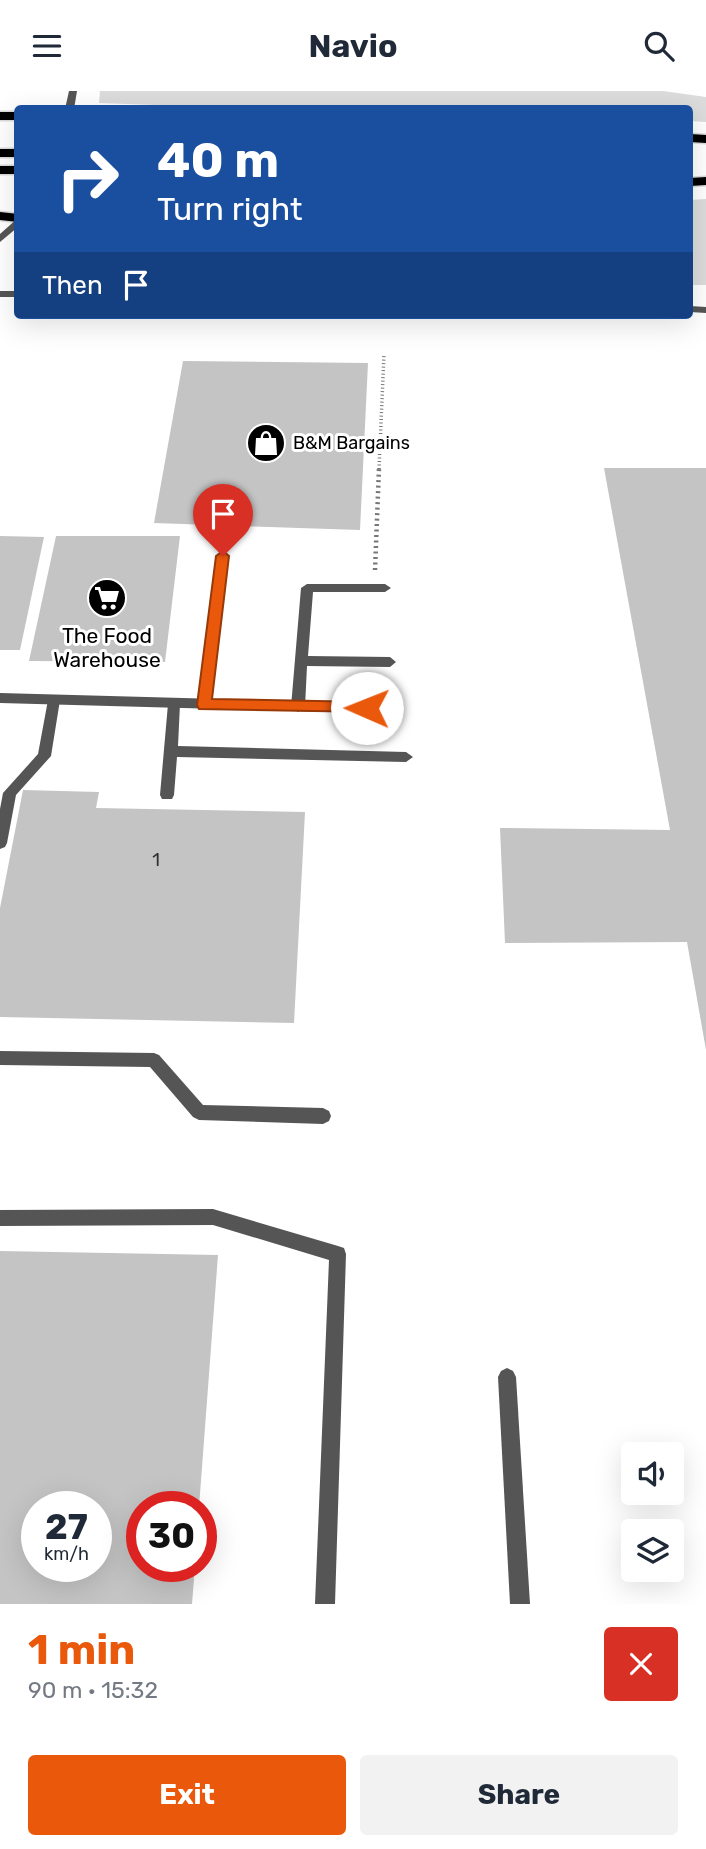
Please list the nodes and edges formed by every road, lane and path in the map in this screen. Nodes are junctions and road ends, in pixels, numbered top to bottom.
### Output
1 (14, 224) edge
2 (0, 239) edge
3 (384, 354) dead end
4 (223, 556) dead end
5 (380, 588) joint
6 (302, 661) junction
7 (390, 663) dead end
8 (0, 698) edge
9 (54, 700) junction
10 (174, 704) junction
11 (204, 705) junction
12 (299, 706) junction
13 (367, 708) dead end
14 (171, 751) junction
15 (406, 757) dead end
16 (166, 795) dead end
17 (0, 843) edge
18 (0, 1058) edge
19 (323, 1116) dead end
20 (0, 1218) edge
21 (507, 1377) dead end
22 (325, 1604) edge
23 (520, 1604) edge

1 - 2 street
3 - 5 path
4 - 11 street
5 - 6 street
6 - 7 street
6 - 12 street
8 - 9 street
9 - 10 street
9 - 17 street
10 - 11 street
10 - 14 street
11 - 12 street
12 - 13 street
14 - 15 street
14 - 16 street
18 - 19 street
20 - 22 street
21 - 23 street

